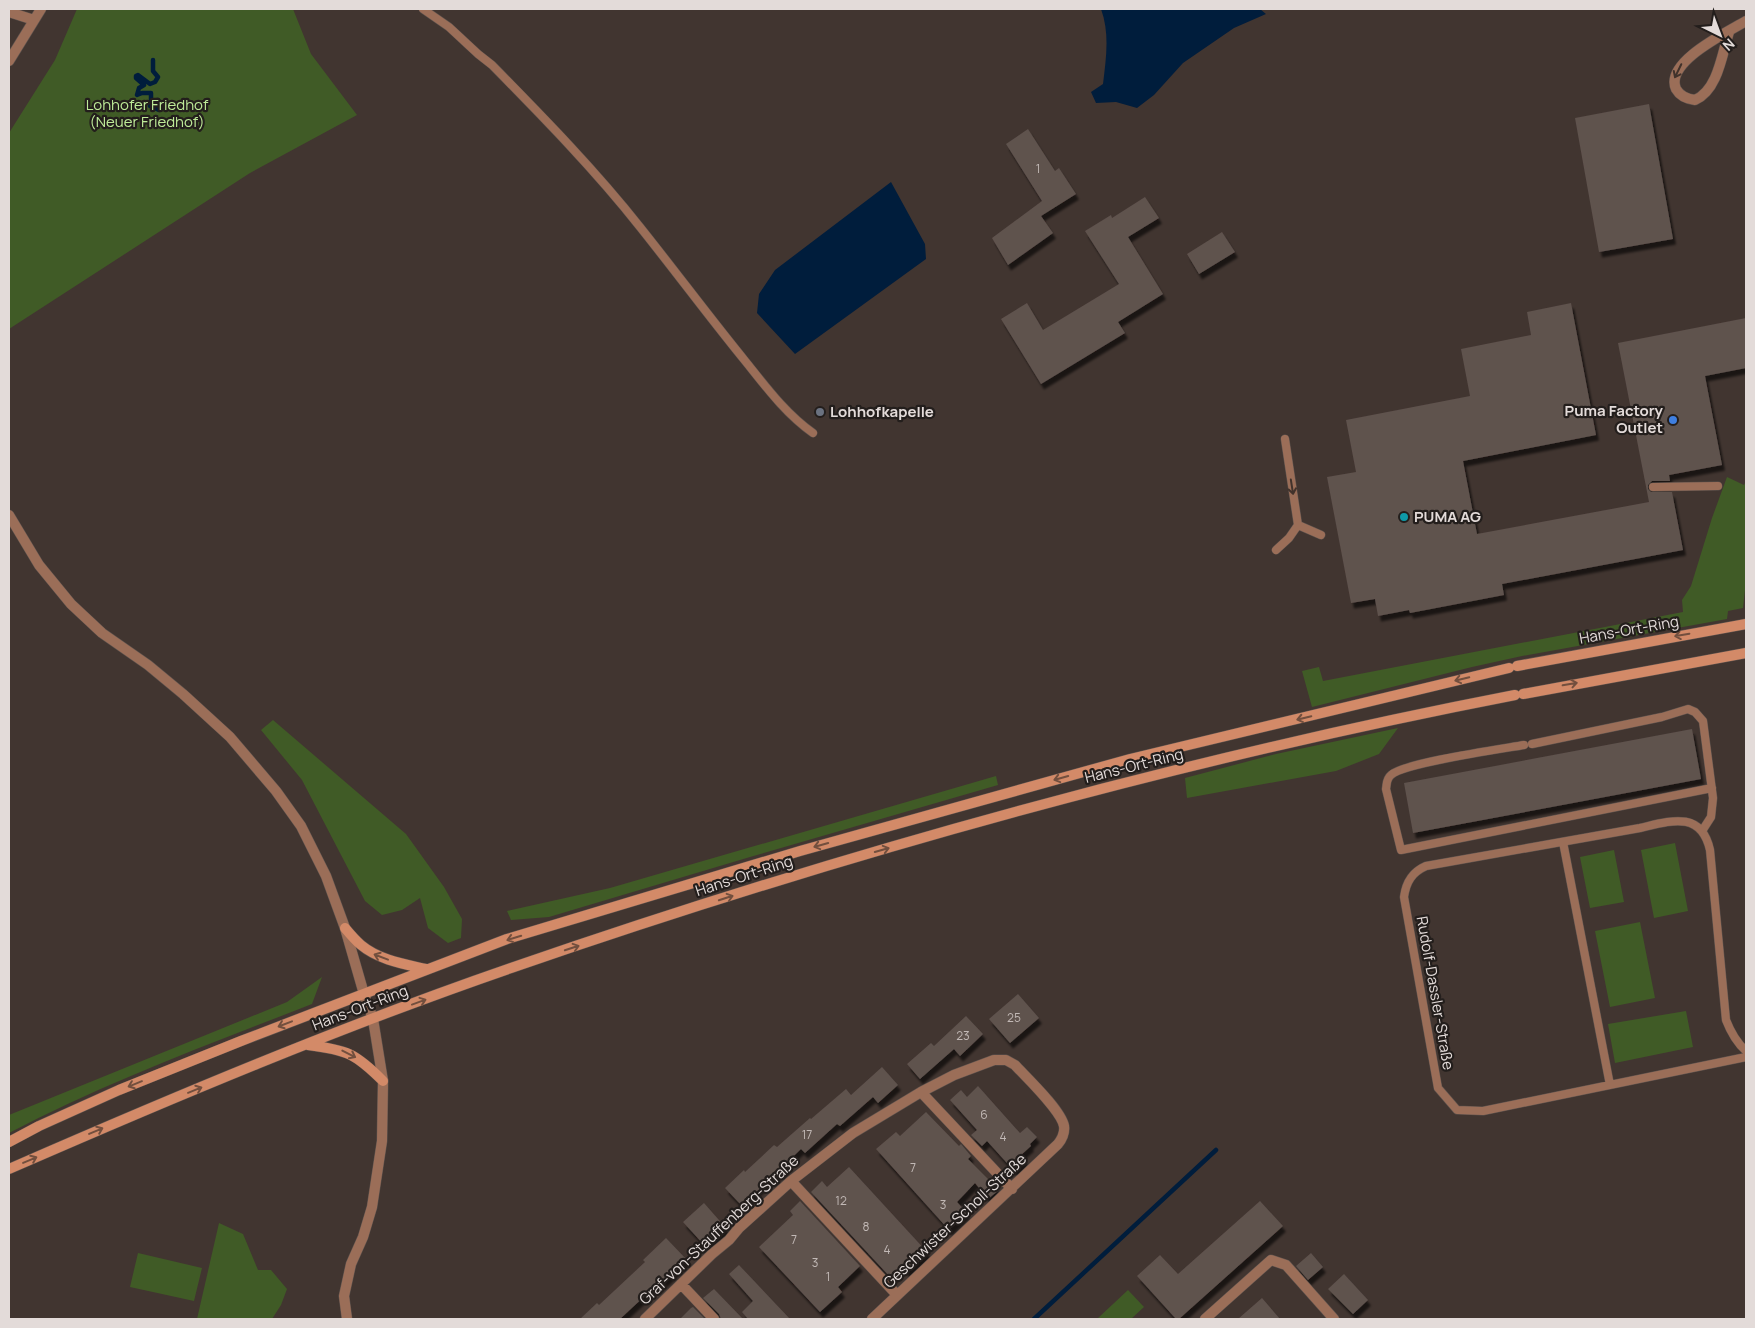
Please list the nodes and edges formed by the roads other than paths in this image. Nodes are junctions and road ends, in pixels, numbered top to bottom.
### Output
1 (41, 9) edge
2 (423, 9) edge
3 (9, 12) edge
4 (34, 20) junction
5 (1746, 21) edge
6 (1729, 32) junction
7 (9, 61) edge
8 (813, 433) dead end
9 (1285, 439) dead end
10 (1718, 486) dead end
11 (1653, 487) dead end
12 (9, 515) edge
13 (1298, 525) junction
14 (1321, 535) dead end
15 (1276, 550) dead end
16 (1746, 624) edge
17 (1746, 653) edge
18 (1712, 788) junction
19 (1702, 831) junction
20 (1563, 842) junction
21 (345, 928) junction
22 (427, 969) junction
23 (364, 994) junction
24 (373, 1019) junction
25 (307, 1044) junction
26 (1746, 1051) edge
27 (1746, 1057) edge
28 (383, 1081) junction
29 (1610, 1085) junction
30 (921, 1092) junction
31 (9, 1142) edge
32 (1058, 1144) joint
33 (9, 1169) edge
34 (791, 1181) junction
35 (1012, 1189) junction
36 (681, 1284) junction
37 (897, 1295) junction
38 (347, 1319) edge
39 (645, 1319) edge
40 (714, 1319) edge
41 (872, 1319) edge
42 (1205, 1319) edge
43 (1334, 1319) edge

1 - 4 street
2 - 8 lane
3 - 4 street
4 - 7 street
5 - 6 street
6 -> 6 street
9 -> 13 lane
10 - 11 lane
12 - 21 street
13 - 14 lane
13 - 15 lane
16 -> 22 main road, Hans-Ort-Ring
24 -> 17 main road, Hans-Ort-Ring
18 - 18 lane
18 - 19 lane
19 - 20 lane, Rudolf-Dassler-Straße
19 - 26 lane
20 - 29 lane
20 - 29 lane, Rudolf-Dassler-Straße
22 -> 21 main road
21 - 23 street
22 - 23 main road, Hans-Ort-Ring
23 - 24 street
23 -> 31 main road, Hans-Ort-Ring
24 - 25 main road, Hans-Ort-Ring
24 - 28 street
25 -> 28 main road
33 -> 25 main road, Hans-Ort-Ring
27 - 29 lane, Rudolf-Dassler-Straße
28 - 38 street
30 - 32 street, Graf-von-Stauffenberg-Straße
30 - 34 street, Graf-von-Stauffenberg-Straße
30 - 35 street
32 - 35 street, Geschwister-Scholl-Straße
34 - 36 street, Graf-von-Stauffenberg-Straße
34 - 37 street
35 - 37 street, Geschwister-Scholl-Straße
36 - 39 street, Graf-von-Stauffenberg-Straße
36 - 40 street
37 - 41 street, Geschwister-Scholl-Straße
42 - 43 street

